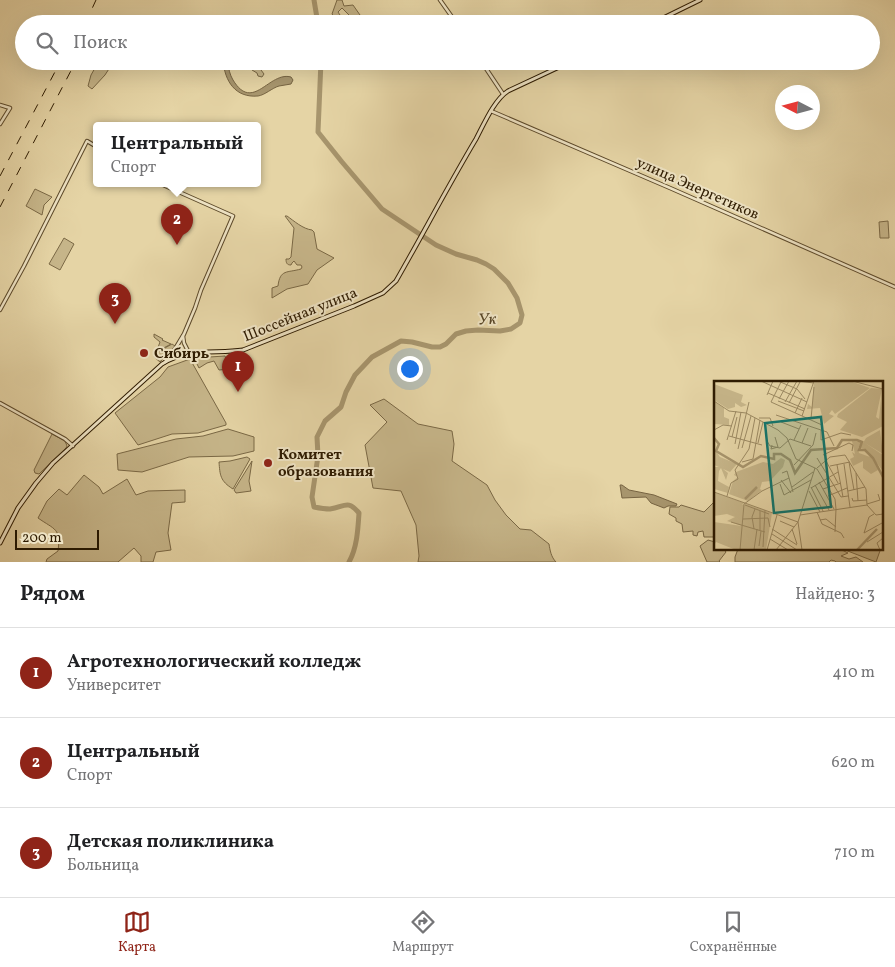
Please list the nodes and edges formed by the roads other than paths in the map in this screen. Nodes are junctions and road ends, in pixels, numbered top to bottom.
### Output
1 (440, 0) edge
2 (700, 0) edge
3 (450, 15) edge
4 (669, 15) edge
5 (487, 70) edge
6 (553, 70) edge
7 (503, 94) junction
8 (0, 105) edge
9 (491, 111) junction
10 (0, 124) edge
11 (93, 145) edge
12 (168, 187) edge
13 (895, 287) edge
14 (0, 310) edge
15 (184, 334) junction
16 (189, 354) junction
17 (162, 364) junction
18 (0, 403) edge
19 (73, 446) junction
20 (0, 543) edge

1 - 3 street
2 - 4 main road
5 - 7 street
6 - 7 main road, Шоссейная улица
7 - 9 main road, Шоссейная улица
8 - 10 street
9 - 13 street, улица Энергетиков
9 - 16 main road, Шоссейная улица
11 - 14 street
12 - 15 street
15 - 16 street
15 - 17 street
16 - 17 main road, Шоссейная улица
17 - 19 main road, Шоссейная улица
18 - 19 street
19 - 20 main road, Шоссейная улица

